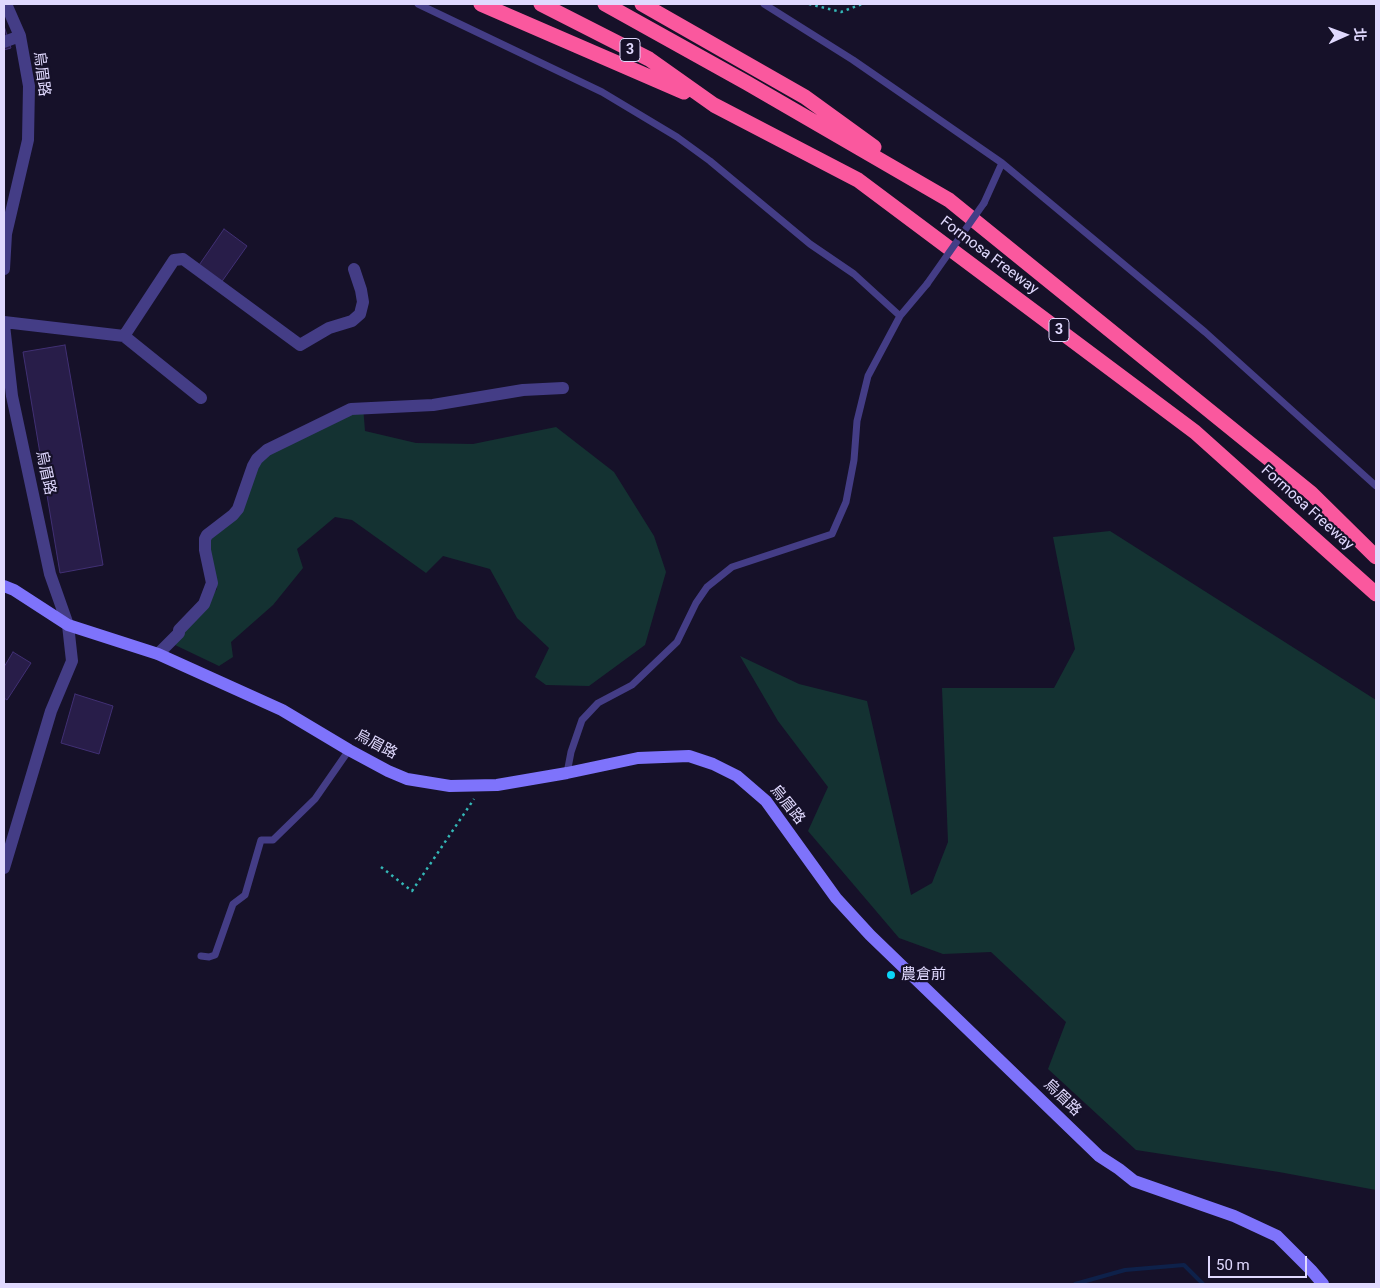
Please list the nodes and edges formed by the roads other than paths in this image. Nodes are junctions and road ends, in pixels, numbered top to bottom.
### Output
1 (6, 4) edge
2 (418, 4) edge
3 (482, 4) edge
4 (541, 4) edge
5 (605, 4) edge
6 (642, 4) edge
7 (764, 4) edge
8 (20, 36) junction
9 (4, 42) edge
10 (714, 105) junction
11 (1002, 164) junction
12 (949, 200) junction
13 (4, 269) edge
14 (354, 269) dead end
15 (900, 316) junction
16 (4, 324) edge
17 (124, 336) junction
18 (563, 388) dead end
19 (201, 398) dead end
20 (1376, 486) edge
21 (1376, 556) edge
22 (7, 590) edge
23 (1376, 594) edge
24 (68, 625) junction
25 (158, 654) junction
26 (349, 750) junction
27 (567, 774) junction
28 (4, 868) edge
29 (201, 956) dead end
30 (1323, 1284) edge

1 - 8 street, 烏眉路
2 - 15 lane
3 - 10 highway
4 - 10 highway, Formosa Freeway / 3
5 - 12 highway, Formosa Freeway / 3
6 - 12 highway
7 - 11 lane
8 - 9 street
8 - 13 street, 烏眉路
10 - 23 highway, Formosa Freeway / 3
11 - 15 lane, bridge
11 - 20 lane
12 - 21 highway, Formosa Freeway / 3
14 - 17 street
15 - 27 lane
16 - 17 street
16 - 24 street, 烏眉路
17 - 19 street
18 - 25 street
22 - 24 main road, 烏眉路
24 - 25 main road, 烏眉路
24 - 28 street
25 - 26 main road, 烏眉路
26 - 27 main road, 烏眉路
26 - 29 lane
27 - 30 main road, 烏眉路

